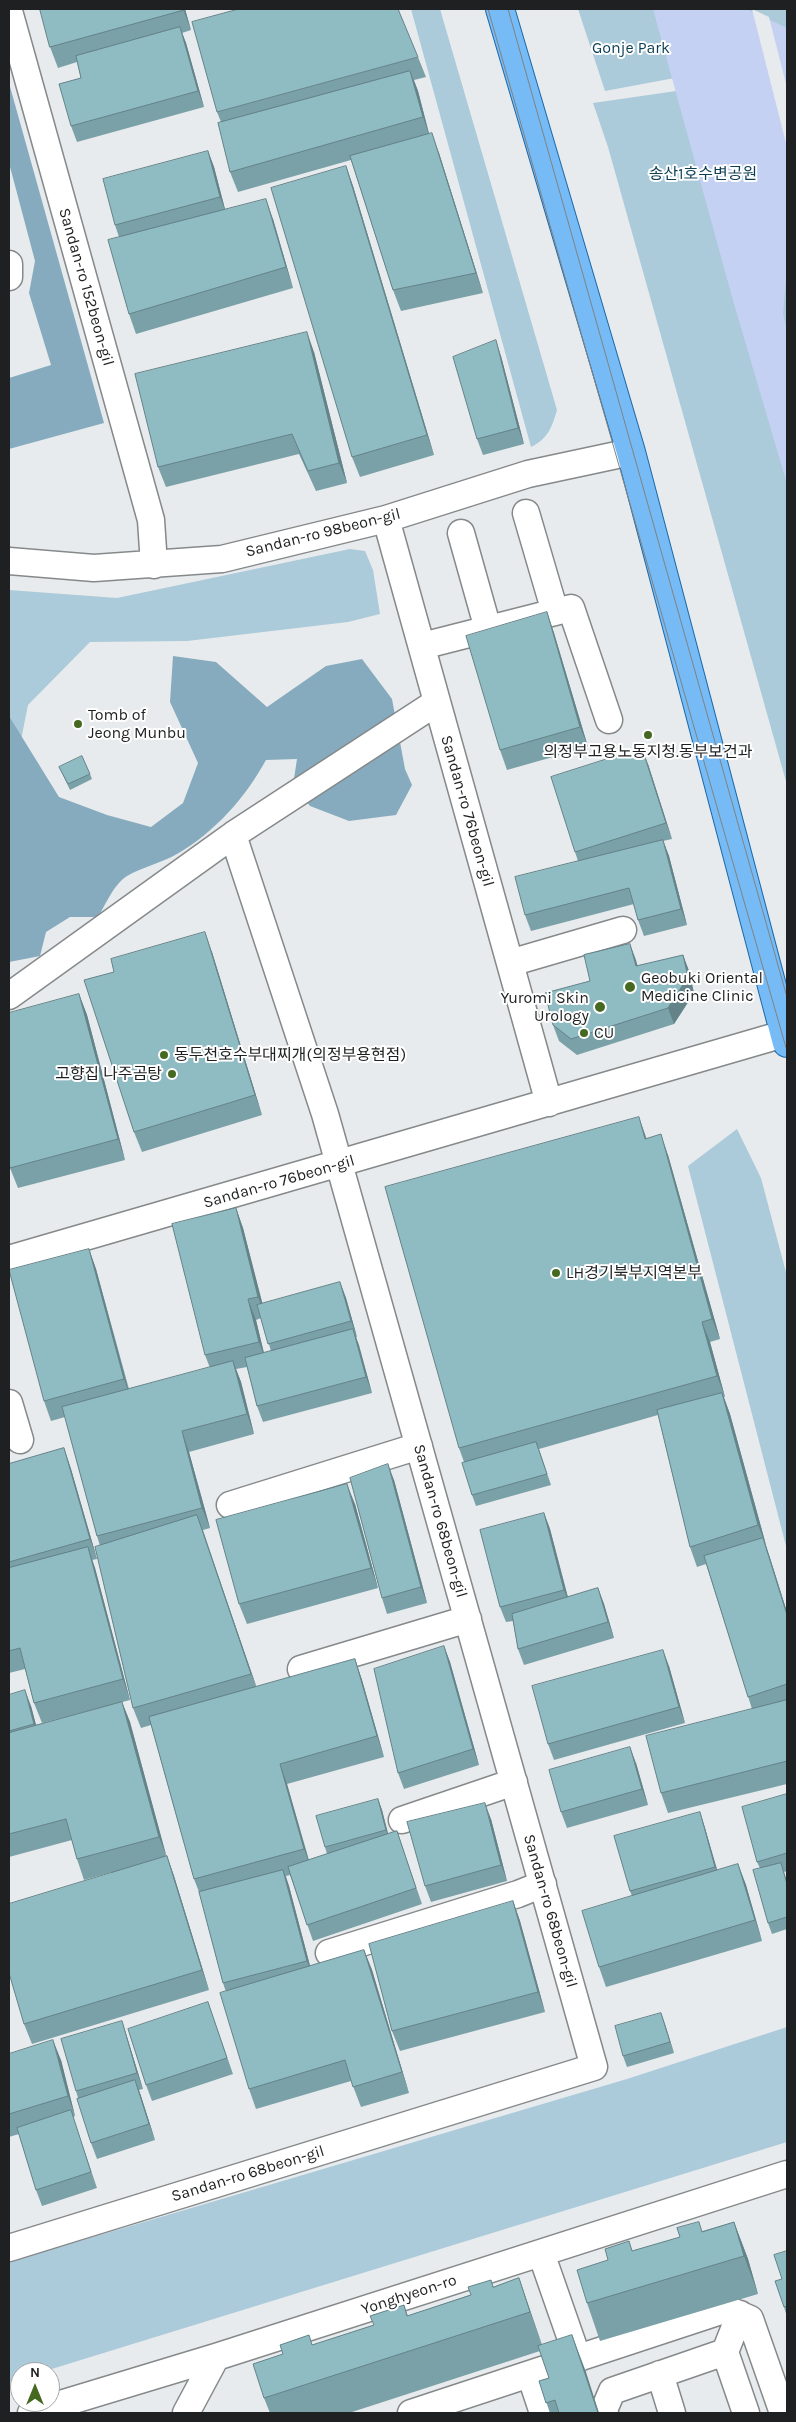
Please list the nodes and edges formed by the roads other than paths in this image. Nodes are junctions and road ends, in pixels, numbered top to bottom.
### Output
1 (500, 9) edge
2 (9, 10) edge
3 (9, 264) edge
4 (9, 277) edge
5 (631, 452) junction
6 (526, 513) dead end
7 (386, 519) junction
8 (461, 533) dead end
9 (9, 561) edge
10 (154, 565) junction
11 (555, 612) junction
12 (488, 629) junction
13 (422, 646) junction
14 (437, 702) junction
15 (609, 720) dead end
16 (233, 835) junction
17 (622, 930) dead end
18 (510, 963) junction
19 (9, 996) edge
20 (786, 1037) edge
21 (549, 1103) junction
22 (339, 1165) junction
23 (9, 1258) edge
24 (9, 1403) edge
25 (20, 1440) dead end
26 (419, 1446) junction
27 (230, 1505) dead end
28 (468, 1619) junction
29 (301, 1669) dead end
30 (514, 1782) junction
31 (402, 1820) dead end
32 (543, 1884) junction
33 (329, 1953) dead end
34 (787, 2174) edge
35 (9, 2248) edge
36 (541, 2253) junction
37 (740, 2314) junction
38 (725, 2352) junction
39 (216, 2357) junction
40 (578, 2359) junction
41 (530, 2374) junction
42 (660, 2374) junction
43 (76, 2406) edge
44 (31, 2413) edge
45 (186, 2413) edge
46 (411, 2413) edge
47 (543, 2413) edge
48 (605, 2413) edge
49 (672, 2413) edge
50 (746, 2413) edge
51 (783, 2413) edge

1 - 5 main road
2 - 10 street, Sandan-ro 152beon-gil
3 - 4 street
5 - 7 street, Sandan-ro 98beon-gil
5 - 20 main road
6 - 11 street
7 - 10 street, Sandan-ro 98beon-gil
7 - 13 street, Sandan-ro 76beon-gil
8 - 12 street
9 - 10 street, Sandan-ro 98beon-gil
11 - 12 street
11 - 15 street
12 - 13 street
13 - 14 street, Sandan-ro 76beon-gil
14 - 16 street
14 - 18 street, Sandan-ro 76beon-gil
16 - 19 street
16 - 22 street, Sandan-ro 68beon-gil
17 - 18 street
18 - 21 street, Sandan-ro 76beon-gil
20 - 21 street, Sandan-ro 76beon-gil
21 - 22 street, Sandan-ro 76beon-gil
22 - 23 street, Sandan-ro 76beon-gil
22 - 26 street, Sandan-ro 68beon-gil
24 - 25 street
26 - 27 street
26 - 28 street, Sandan-ro 68beon-gil
28 - 29 street
28 - 30 street, Sandan-ro 68beon-gil
30 - 31 street
30 - 32 street, Sandan-ro 68beon-gil
32 - 33 street
32 - 35 street, Sandan-ro 68beon-gil
34 - 36 street, Yonghyeon-ro
36 - 39 street, Yonghyeon-ro
36 - 40 street
37 - 38 street
37 - 40 street
37 - 51 street
38 - 42 street
38 - 50 street
39 - 43 street, Yonghyeon-ro
39 - 45 street
40 - 41 street
41 - 46 street
41 - 47 street
42 - 48 street
42 - 49 street
43 - 44 street, Yonghyeon-ro

